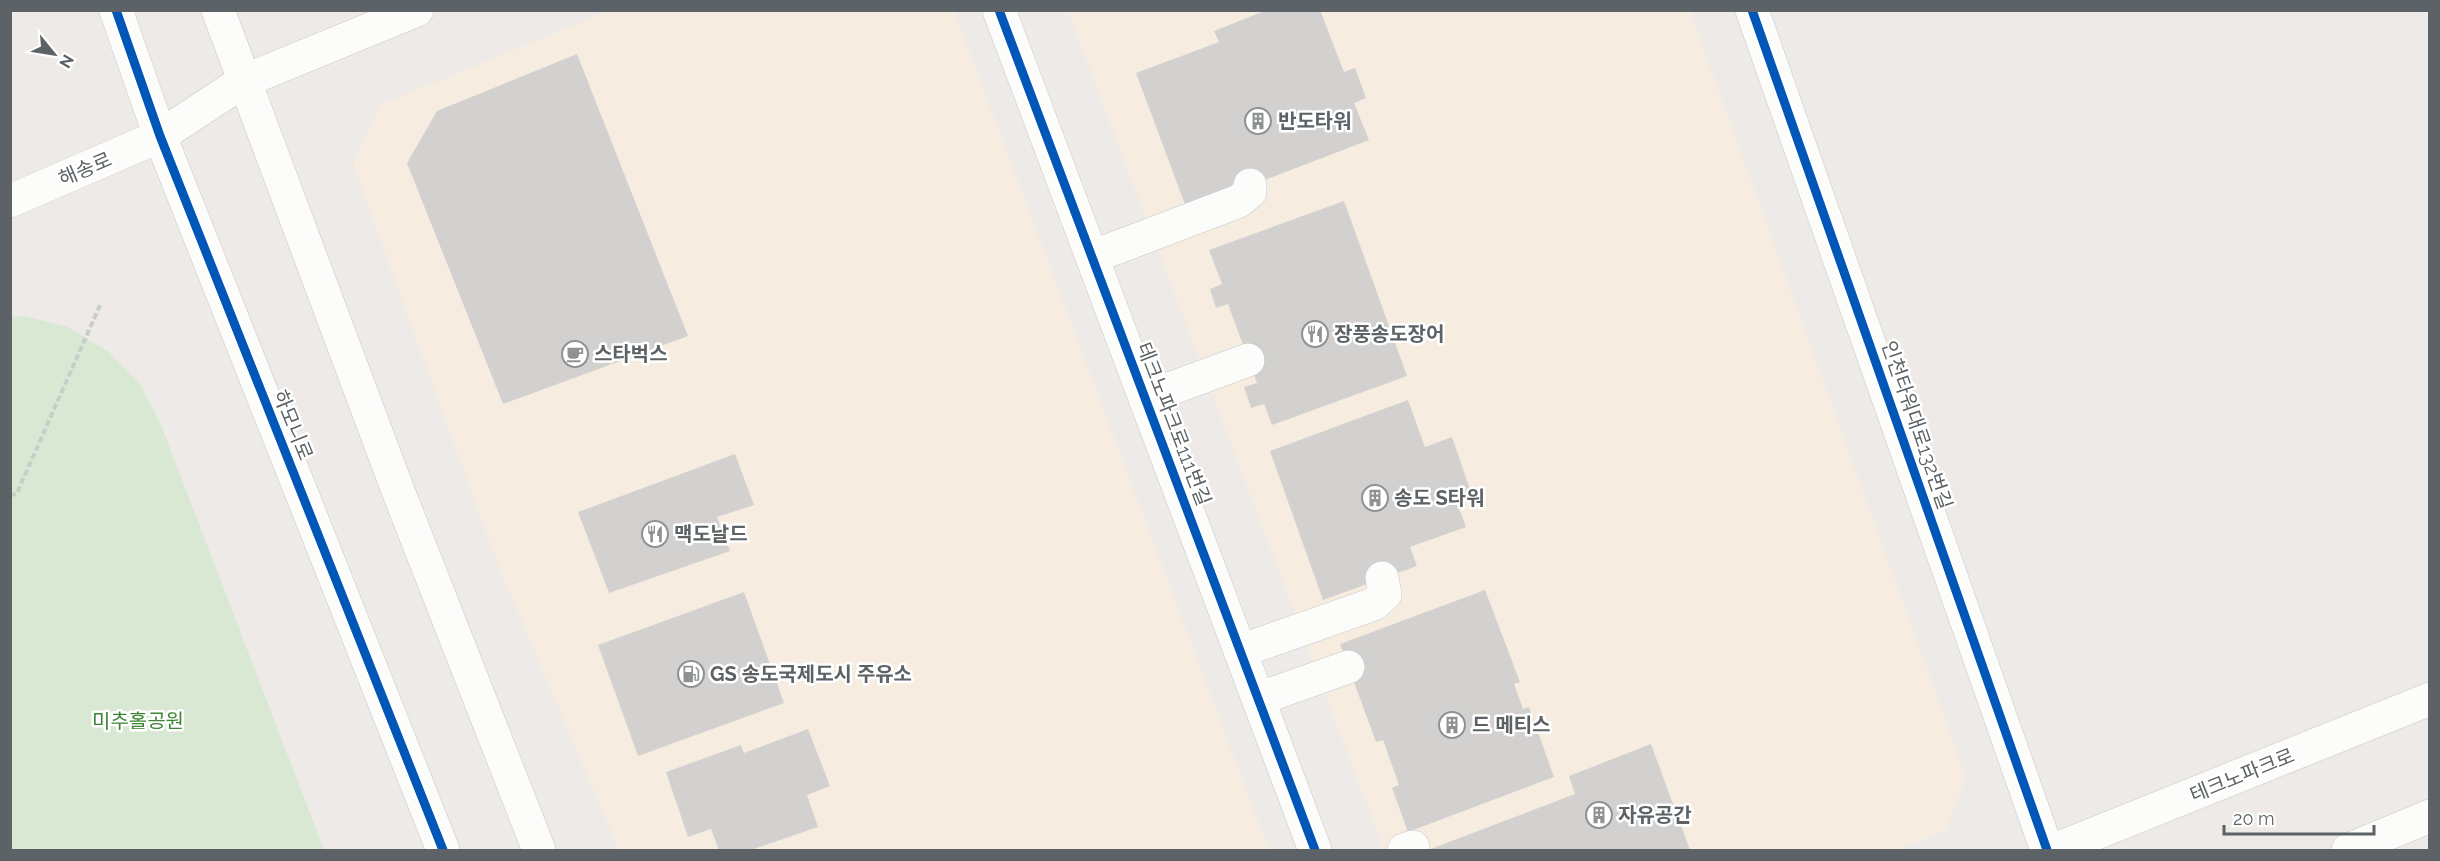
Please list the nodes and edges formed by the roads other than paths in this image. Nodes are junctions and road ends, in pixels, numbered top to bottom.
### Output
1 (116, 10) edge
2 (218, 10) edge
3 (417, 10) edge
4 (999, 10) edge
5 (1752, 10) edge
6 (244, 81) junction
7 (160, 136) junction
8 (1250, 185) dead end
9 (10, 201) edge
10 (1092, 257) junction
11 (1248, 360) dead end
12 (1145, 398) junction
13 (1382, 578) dead end
14 (1240, 651) junction
15 (1348, 667) dead end
16 (1258, 699) junction
17 (2430, 699) edge
18 (2410, 831) edge
19 (442, 850) edge
20 (539, 850) edge
21 (1315, 850) edge
22 (2047, 850) edge
23 (2054, 850) edge
24 (2348, 850) edge

1 - 7 street, 하모니로
2 - 6 street
3 - 6 street, 해송로
4 - 10 street, 테크노파크로111번길
5 - 22 street, 인천타워대로132번길
6 - 7 street, 해송로
6 - 20 street
7 - 9 street, 해송로
7 - 19 street, 하모니로
8 - 10 street
10 - 12 street, 테크노파크로111번길
11 - 12 street
12 - 14 street, 테크노파크로111번길
13 - 14 street
14 - 16 street, 테크노파크로111번길
15 - 16 street
16 - 21 street, 테크노파크로111번길
17 - 23 street, 테크노파크로
18 - 24 street

